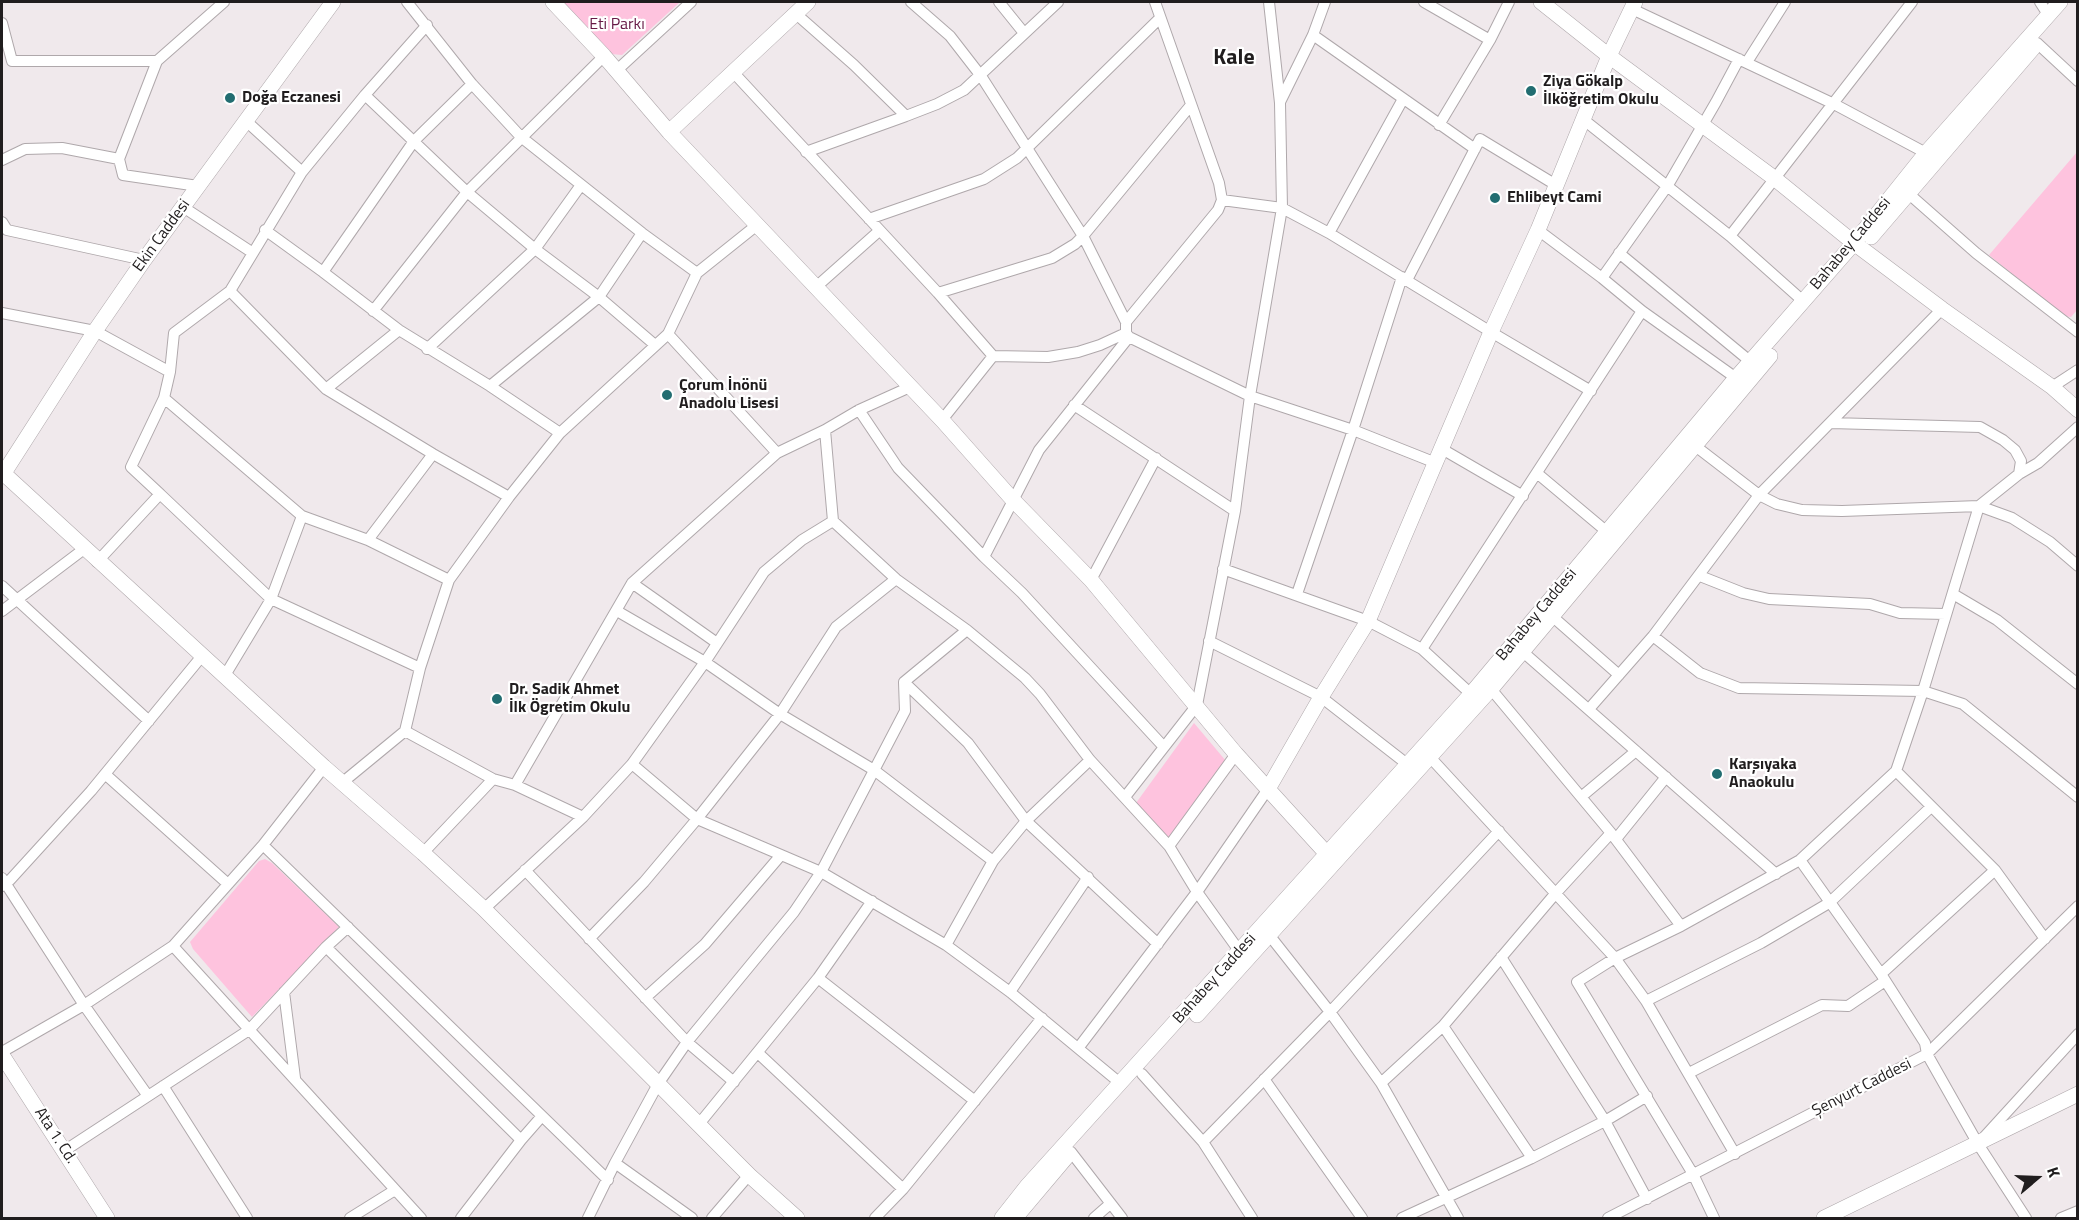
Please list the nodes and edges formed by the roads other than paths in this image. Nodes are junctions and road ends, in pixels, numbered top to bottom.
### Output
1 (224, 2) edge
2 (333, 2) edge
3 (407, 2) edge
4 (553, 2) edge
5 (691, 2) edge
6 (808, 2) edge
7 (911, 2) edge
8 (999, 2) edge
9 (1058, 2) edge
10 (1155, 2) edge
11 (1269, 2) edge
12 (1326, 2) edge
13 (1424, 2) edge
14 (1509, 2) edge
15 (1541, 2) edge
16 (1785, 2) edge
17 (1912, 2) edge
18 (2040, 2) edge
19 (2060, 2) edge
20 (2072, 2) edge
21 (1634, 5) edge
22 (795, 13) junction
23 (2049, 16) junction
24 (1160, 18) junction
25 (2, 23) edge
26 (427, 26) junction
27 (1024, 33) junction
28 (1313, 35) junction
29 (1490, 40) junction
30 (2037, 43) junction
31 (604, 56) junction
32 (1609, 56) junction
33 (12, 61) junction
34 (157, 61) junction
35 (1743, 61) junction
36 (2, 66) edge
37 (616, 70) junction
38 (732, 72) junction
39 (981, 76) junction
40 (2078, 81) edge
41 (472, 84) junction
42 (365, 95) junction
43 (1403, 99) junction
44 (1280, 103) junction
45 (1834, 104) junction
46 (1191, 105) junction
47 (906, 116) junction
48 (245, 120) junction
49 (1584, 120) junction
50 (1439, 125) junction
51 (1702, 126) junction
52 (669, 132) junction
53 (521, 137) junction
54 (414, 141) junction
55 (1028, 149) junction
56 (1475, 149) junction
57 (806, 152) junction
58 (1926, 153) junction
59 (119, 159) junction
60 (2, 160) edge
61 (302, 172) junction
62 (1774, 178) junction
63 (581, 185) junction
64 (1556, 185) junction
65 (1668, 185) junction
66 (198, 186) junction
67 (467, 192) junction
68 (1909, 194) junction
69 (1222, 200) junction
70 (183, 207) junction
71 (1282, 208) junction
72 (869, 219) junction
73 (2, 222) edge
74 (757, 225) junction
75 (1538, 230) junction
76 (265, 231) junction
77 (879, 231) junction
78 (1329, 232) junction
79 (642, 233) junction
80 (1083, 236) junction
81 (1730, 236) junction
82 (1857, 245) junction
83 (536, 249) junction
84 (253, 253) junction
85 (1619, 253) junction
86 (144, 260) junction
87 (323, 272) junction
88 (698, 273) junction
89 (1602, 278) junction
90 (1405, 279) junction
91 (816, 287) junction
92 (230, 291) junction
93 (938, 293) junction
94 (599, 297) junction
95 (1803, 301) junction
96 (1942, 309) junction
97 (373, 311) junction
98 (1642, 311) junction
99 (2, 315) edge
100 (399, 330) junction
101 (1127, 330) junction
102 (95, 331) junction
103 (1491, 332) junction
104 (2078, 332) edge
105 (668, 334) junction
106 (655, 345) junction
107 (427, 349) junction
108 (993, 356) junction
109 (1751, 362) junction
110 (2078, 370) edge
111 (170, 372) junction
112 (1736, 378) junction
113 (490, 386) junction
114 (910, 387) junction
115 (2052, 387) junction
116 (326, 389) junction
117 (1591, 391) junction
118 (1250, 396) junction
119 (164, 398) junction
120 (1074, 405) junction
121 (859, 410) junction
122 (2078, 410) edge
123 (942, 420) junction
124 (1830, 423) junction
125 (2078, 427) edge
126 (825, 430) junction
127 (1353, 430) junction
128 (560, 433) junction
129 (1694, 445) junction
130 (777, 453) junction
131 (433, 454) junction
132 (1439, 456) junction
133 (1156, 458) junction
134 (2, 474) edge
135 (1538, 474) junction
136 (2019, 474) junction
137 (160, 494) junction
138 (1759, 495) junction
139 (1523, 496) junction
140 (509, 497) junction
141 (1013, 500) junction
142 (1979, 506) junction
143 (1235, 511) junction
144 (302, 516) junction
145 (833, 521) junction
146 (1606, 531) junction
147 (368, 540) junction
148 (84, 549) junction
149 (984, 557) junction
150 (97, 562) junction
151 (2078, 566) edge
152 (1223, 569) junction
153 (1700, 576) junction
154 (896, 579) junction
155 (449, 580) junction
156 (1091, 580) junction
157 (632, 583) junction
158 (2, 586) edge
159 (1297, 594) junction
160 (1953, 594) junction
161 (271, 599) junction
162 (17, 600) junction
163 (2, 611) edge
164 (618, 611) junction
165 (1946, 614) junction
166 (1552, 617) junction
167 (1368, 621) junction
168 (967, 630) junction
169 (1653, 636) junction
170 (1209, 641) junction
171 (717, 644) junction
172 (1422, 649) junction
173 (1523, 652) junction
174 (202, 656) junction
175 (705, 662) junction
176 (420, 668) junction
177 (1618, 675) junction
178 (224, 677) junction
179 (904, 682) junction
180 (2078, 684) edge
181 (1491, 689) junction
182 (1923, 691) junction
183 (1471, 694) junction
184 (1321, 697) junction
185 (1197, 705) junction
186 (1589, 709) junction
187 (780, 714) junction
188 (149, 721) junction
189 (405, 731) junction
190 (1163, 746) junction
191 (1636, 751) junction
192 (1236, 754) junction
193 (1429, 756) junction
194 (1090, 760) junction
195 (632, 764) junction
196 (1407, 764) junction
197 (324, 767) junction
198 (874, 770) junction
199 (1896, 771) junction
200 (105, 774) junction
201 (1666, 777) junction
202 (493, 779) junction
203 (343, 782) junction
204 (516, 785) junction
205 (1268, 789) junction
206 (1125, 796) junction
207 (1581, 797) junction
208 (2078, 797) edge
209 (1931, 807) junction
210 (583, 817) junction
211 (697, 819) junction
212 (1026, 821) junction
213 (1499, 831) junction
214 (1614, 836) junction
215 (263, 845) junction
216 (1169, 846) junction
217 (423, 853) junction
218 (1327, 854) junction
219 (781, 855) junction
220 (1800, 860) junction
221 (993, 861) junction
222 (525, 870) junction
223 (1995, 870) junction
224 (822, 872) junction
225 (1776, 874) junction
226 (1088, 877) junction
227 (3, 882) edge
228 (228, 884) junction
229 (1197, 892) junction
230 (1555, 894) junction
231 (872, 901) junction
232 (1829, 903) junction
233 (2078, 906) edge
234 (483, 909) junction
235 (1681, 926) junction
236 (348, 927) junction
237 (1270, 936) junction
238 (589, 939) junction
239 (2045, 939) junction
240 (1158, 944) junction
241 (946, 945) junction
242 (173, 946) junction
243 (326, 947) junction
244 (1240, 952) junction
245 (1501, 957) junction
246 (1615, 958) junction
247 (1883, 977) junction
248 (818, 978) junction
249 (284, 992) junction
250 (1010, 993) junction
251 (645, 998) junction
252 (1646, 1001) junction
253 (84, 1005) junction
254 (1330, 1012) junction
255 (1042, 1018) junction
256 (1443, 1026) junction
257 (249, 1030) junction
258 (2078, 1034) edge
259 (687, 1042) junction
260 (1079, 1047) junction
261 (758, 1053) junction
262 (2, 1054) edge
263 (1927, 1054) junction
264 (1689, 1073) junction
265 (1142, 1074) junction
266 (1264, 1079) junction
267 (295, 1080) junction
268 (734, 1082) junction
269 (1120, 1083) junction
270 (1381, 1083) junction
271 (658, 1084) junction
272 (163, 1086) junction
273 (2078, 1094) edge
274 (148, 1096) junction
275 (1647, 1096) junction
276 (975, 1101) junction
277 (542, 1116) junction
278 (1605, 1121) junction
279 (699, 1124) junction
280 (521, 1140) junction
281 (1203, 1142) junction
282 (1978, 1144) junction
283 (64, 1151) junction
284 (1071, 1152) junction
285 (1735, 1154) junction
286 (1532, 1158) junction
287 (615, 1163) junction
288 (1693, 1174) junction
289 (749, 1175) junction
290 (608, 1180) junction
291 (903, 1189) junction
292 (395, 1190) junction
293 (1446, 1197) junction
294 (1647, 1199) junction
295 (1110, 1204) junction
296 (2078, 1211) edge
297 (107, 1218) edge
298 (247, 1218) edge
299 (350, 1218) edge
300 (421, 1218) edge
301 (461, 1218) edge
302 (588, 1218) edge
303 (692, 1218) edge
304 (712, 1218) edge
305 (797, 1218) edge
306 (875, 1218) edge
307 (1002, 1218) edge
308 (1015, 1218) edge
309 (1094, 1218) edge
310 (1122, 1218) edge
311 (1252, 1218) edge
312 (1362, 1218) edge
313 (1402, 1218) edge
314 (1458, 1218) edge
315 (1608, 1218) edge
316 (1714, 1218) edge
317 (1824, 1218) edge
318 (2026, 1218) edge
319 (2061, 1218) edge

1 - 34 street
2 - 48 street, Ekin Caddesi
3 - 26 street
4 - 31 street
5 - 37 street
6 - 22 street
7 - 39 street
8 - 27 street
9 - 27 street
10 - 24 street
11 - 44 street
12 - 28 street
13 - 29 street
14 - 29 street
15 - 32 street
16 - 35 street
17 - 45 street
18 - 23 street
19 - 23 street, Bahabey Caddesi
20 - 30 street, Bahabey Caddesi
21 - 32 street
21 - 35 street
22 - 38 street
22 - 47 street
23 - 58 street, Bahabey Caddesi
24 - 46 street
24 - 55 street
25 - 33 street
26 - 41 street
26 - 42 street
27 - 39 street
28 - 43 street
28 - 44 street
29 - 50 street
30 - 40 street
30 - 68 street, Bahabey Caddesi
31 - 37 street
31 - 53 street
32 - 49 street
32 - 51 street
33 - 34 street
33 - 36 street
34 - 59 street
35 - 45 street
35 - 51 street
37 - 52 street
38 - 52 street
38 - 57 street
39 - 47 street
39 - 55 street
41 - 53 street
41 - 54 street
42 - 54 street
42 - 61 street
43 - 50 street
43 - 78 street
44 - 71 street
45 - 58 street
45 - 62 street
46 - 69 street
46 - 80 street
47 - 57 street
48 - 61 street
48 - 66 street, Ekin Caddesi
49 - 64 street
49 - 65 street
50 - 56 street
51 - 62 street
51 - 65 street
52 - 74 street
53 - 63 street
53 - 67 street
54 - 67 street
54 - 87 street
55 - 72 street
55 - 80 street
56 - 64 street
56 - 90 street
57 - 72 street
58 - 82 street, Bahabey Caddesi
59 - 60 street
59 - 66 street
61 - 76 street
62 - 81 street
62 - 82 street
63 - 79 street
63 - 83 street
64 - 75 street
65 - 81 street
65 - 85 street
66 - 70 street, Ekin Caddesi
67 - 83 street
67 - 97 street
68 - 82 street, Bahabey Caddesi
68 - 104 street
69 - 71 street
69 - 101 street
70 - 84 street
70 - 86 street, Ekin Caddesi
71 - 78 street
71 - 118 street
72 - 77 street
73 - 86 street
74 - 88 street
74 - 91 street
75 - 89 street
75 - 103 street
76 - 84 street
76 - 87 street
77 - 91 street
77 - 93 street
78 - 90 street
79 - 88 street
79 - 94 street
80 - 93 street
80 - 101 street
81 - 95 street
82 - 95 street, Bahabey Caddesi
82 - 96 street
82 - 129 street, Bahabey Caddesi
83 - 94 street
83 - 107 street
84 - 92 street
85 - 89 street
85 - 109 street
86 - 102 street, Ekin Caddesi
87 - 97 street
88 - 105 street
89 - 98 street
90 - 103 street
90 - 127 street
91 - 114 street
92 - 111 street
92 - 116 street
93 - 108 street
94 - 106 street
94 - 113 street
95 - 109 street, Bahabey Caddesi
96 - 115 street
96 - 124 street
97 - 100 street
98 - 112 street
98 - 117 street
99 - 102 street
100 - 107 street
100 - 116 street
101 - 108 street
101 - 118 street
101 - 120 street
102 - 111 street
102 - 134 street, Ekin Caddesi
103 - 117 street
103 - 132 street
105 - 106 street
105 - 130 street
106 - 128 street
107 - 113 street
108 - 123 street
109 - 112 street, Bahabey Caddesi
110 - 115 street
111 - 119 street
112 - 146 street, Bahabey Caddesi
113 - 128 street
114 - 121 street
114 - 123 street
115 - 122 street
116 - 131 street
117 - 135 street
118 - 127 street
118 - 143 street
119 - 137 street
119 - 144 street
120 - 133 street
120 - 141 street
121 - 126 street
121 - 149 street
123 - 141 street
124 - 136 street
124 - 138 street
125 - 136 street
126 - 130 street
126 - 145 street
127 - 132 street
127 - 159 street
128 - 140 street
129 - 138 street
129 - 166 street, Bahabey Caddesi
130 - 157 street
131 - 140 street
131 - 147 street
132 - 139 street
132 - 167 street
133 - 143 street
133 - 156 street
134 - 148 street
135 - 139 street
135 - 146 street
136 - 142 street
137 - 150 street
137 - 161 street
138 - 142 street
138 - 153 street
139 - 172 street
140 - 155 street
141 - 149 street
141 - 156 street
142 - 151 street
142 - 160 street
143 - 152 street
144 - 147 street
144 - 161 street
145 - 154 street
145 - 171 street
146 - 183 street, Bahabey Caddesi
147 - 155 street
148 - 150 street
148 - 162 street
149 - 190 street
150 - 174 street
152 - 159 street
152 - 170 street
153 - 165 street
153 - 169 street
154 - 168 street
154 - 187 street
155 - 176 street
156 - 185 street
157 - 164 street
157 - 171 street
158 - 162 street
159 - 167 street
160 - 165 street
160 - 180 street
161 - 176 street
161 - 178 street
162 - 163 street
162 - 188 street
164 - 175 street
164 - 204 street
165 - 182 street
166 - 173 street, Bahabey Caddesi
166 - 177 street
167 - 172 street
167 - 184 street
168 - 179 street
168 - 194 street
169 - 177 street
169 - 182 street
170 - 184 street
170 - 185 street
171 - 175 street
172 - 183 street
173 - 181 street, Bahabey Caddesi
173 - 186 street
174 - 178 street
174 - 188 street
175 - 187 street
175 - 195 street
176 - 189 street
177 - 186 street
178 - 197 street
179 - 198 street
179 - 212 street
181 - 193 street, Bahabey Caddesi
181 - 207 street
182 - 199 street
182 - 208 street
183 - 196 street, Bahabey Caddesi
184 - 196 street
184 - 205 street
185 - 190 street
185 - 192 street
186 - 191 street
187 - 198 street
187 - 211 street
188 - 200 street
189 - 202 street
189 - 203 street
190 - 206 street
191 - 201 street
191 - 207 street
192 - 205 street
192 - 216 street
193 - 213 street
193 - 237 street, Bahabey Caddesi
194 - 206 street
194 - 212 street
195 - 210 street
195 - 211 street
196 - 218 street, Bahabey Caddesi
197 - 203 street
197 - 215 street
198 - 221 street
198 - 224 street
199 - 209 street
199 - 220 street
200 - 227 street
200 - 228 street
201 - 214 street
201 - 225 street
202 - 204 street
202 - 217 street
203 - 217 street
204 - 210 street
205 - 218 street
205 - 229 street
206 - 216 street
207 - 214 street
209 - 223 street
209 - 232 street
210 - 222 street
211 - 219 street
211 - 238 street
212 - 221 street
212 - 226 street
213 - 230 street
213 - 254 street
214 - 230 street
214 - 235 street
215 - 228 street
215 - 236 street
216 - 229 street
217 - 234 street
218 - 244 street, Bahabey Caddesi
219 - 224 street
219 - 251 street
220 - 225 street
220 - 232 street
221 - 241 street
222 - 234 street
222 - 238 street
223 - 239 street
223 - 247 street
224 - 231 street
224 - 259 street
225 - 235 street
226 - 240 street
226 - 250 street
227 - 253 street
228 - 242 street
229 - 240 street
229 - 244 street
230 - 245 street
230 - 246 street
231 - 241 street
231 - 248 street
232 - 247 street
232 - 252 street
233 - 239 street, Şenyurt Caddesi
234 - 271 street
235 - 246 street
236 - 243 street
236 - 277 street
237 - 254 street
237 - 265 street, Bahabey Caddesi
238 - 251 street
239 - 263 street, Şenyurt Caddesi
240 - 260 street
241 - 250 street
242 - 253 street
242 - 257 street
243 - 249 street
243 - 280 street
244 - 269 street, Bahabey Caddesi
245 - 256 street
245 - 278 street
246 - 252 street
246 - 275 street
247 - 263 street
247 - 264 street
248 - 261 street
248 - 276 street
249 - 257 street
249 - 267 street
250 - 255 street
251 - 259 street
252 - 264 street
253 - 262 street
253 - 274 street
254 - 266 street
254 - 270 street
255 - 260 street
255 - 276 street
256 - 270 street
256 - 286 street
257 - 267 street
257 - 272 street
258 - 282 street
259 - 268 street
259 - 271 street
260 - 269 street
261 - 268 street
261 - 291 street
262 - 283 street, Ata 1. Cd.
263 - 282 street
263 - 285 street, Şenyurt Caddesi
264 - 285 street
265 - 281 street
265 - 284 street, Bahabey Caddesi
266 - 281 street
266 - 312 street
267 - 292 street
268 - 279 street
269 - 307 street, Bahabey Caddesi
270 - 293 street
271 - 279 street
271 - 287 street
272 - 274 street
272 - 298 street
273 - 282 street
274 - 283 street
275 - 278 street
275 - 288 street
276 - 291 street
277 - 280 street
277 - 290 street
278 - 286 street
278 - 294 street
279 - 289 street
280 - 301 street
281 - 311 street
282 - 317 street
282 - 318 street
283 - 297 street, Ata 1. Cd.
284 - 295 street
284 - 308 street, Bahabey Caddesi
285 - 288 street, Şenyurt Caddesi
286 - 293 street
287 - 290 street
287 - 303 street
288 - 294 street, Şenyurt Caddesi
288 - 316 street
289 - 304 street
289 - 305 street
290 - 302 street
291 - 306 street
292 - 299 street
292 - 300 street
293 - 313 street
293 - 314 street
294 - 315 street, Şenyurt Caddesi
295 - 309 street
295 - 310 street
296 - 319 street

